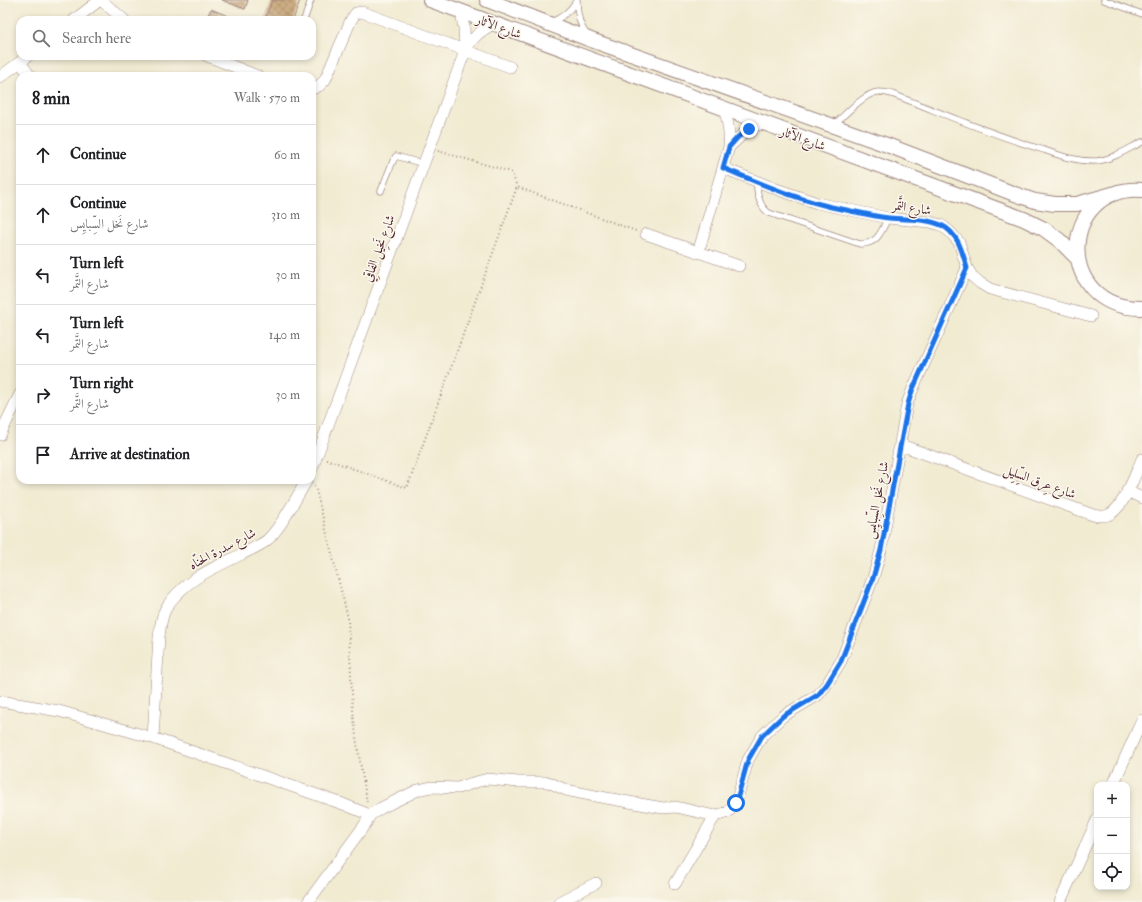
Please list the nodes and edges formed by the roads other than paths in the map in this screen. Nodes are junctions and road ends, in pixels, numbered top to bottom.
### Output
1 (101, 0) edge
2 (311, 0) edge
3 (430, 0) edge
4 (487, 0) edge
5 (1104, 0) edge
6 (577, 1) edge
7 (461, 12) junction
8 (1142, 14) edge
9 (79, 16) edge
10 (119, 16) edge
11 (305, 16) edge
12 (549, 23) junction
13 (493, 24) junction
14 (591, 40) junction
15 (465, 51) junction
16 (23, 60) edge
17 (24, 60) edge
18 (217, 60) edge
19 (510, 67) dead end
20 (29, 72) edge
21 (248, 72) edge
22 (0, 77) edge
23 (316, 87) edge
24 (724, 108) junction
25 (761, 123) junction
26 (832, 126) junction
27 (1142, 142) edge
28 (729, 147) junction
29 (424, 164) junction
30 (723, 168) junction
31 (756, 182) junction
32 (1139, 189) edge
33 (381, 190) dead end
34 (1116, 193) junction
35 (888, 218) junction
36 (646, 234) road end
37 (698, 253) junction
38 (1077, 258) junction
39 (738, 266) dead end
40 (967, 268) junction
41 (1142, 308) edge
42 (1091, 316) dead end
43 (16, 402) edge
44 (0, 435) edge
45 (901, 444) junction
46 (318, 455) joint
47 (1142, 459) edge
48 (316, 461) edge
49 (306, 484) edge
50 (1127, 491) junction
51 (1142, 498) edge
52 (0, 702) edge
53 (1142, 720) edge
54 (152, 738) junction
55 (1114, 782) edge
56 (370, 815) junction
57 (715, 816) junction
58 (1094, 827) edge
59 (596, 883) dead end
60 (675, 884) dead end
61 (308, 902) edge
62 (559, 902) edge
63 (1060, 902) edge

1 - 9 street
1 - 10 street
2 - 11 lane
3 - 7 street, شارع الآثار
4 - 12 street, شارع الآثار
5 - 8 lane
6 - 12 lane
6 - 14 lane
7 - 13 street, شارع الآثار
7 - 15 street, شارع نَخِيل الفاقِي
12 - 14 street, شارع الآثار
13 - 15 street, شارع نَخِيل الفاقِي
13 - 24 street, شارع الآثار
14 - 26 street, شارع الآثار
15 - 19 street
15 - 23 street
15 - 29 street, شارع نَخِيل الفاقِي
16 - 22 street
17 - 20 street
18 - 21 street
24 - 25 street, شارع الآثار
24 - 28 street
25 - 28 street
25 - 38 street, شارع الآثار
26 - 27 lane
26 - 34 street, شارع الآثار
28 - 30 street
29 - 33 lane
29 - 46 street, شارع نَخِيل الفاقِي
30 - 31 street, شارع التَّمر
30 - 37 street
31 - 35 street, شارع التَّمر
31 - 35 lane
32 - 34 street, شارع الآثار
34 - 38 street
35 - 40 street, شارع التَّمر
36 - 37 street
37 - 39 street
38 - 41 street
40 - 42 street, شارع التَّمر
40 - 45 street, شارع نَخل السِّبايِس
43 - 44 street
45 - 50 street, شارع عِرق السِّلِيل
45 - 57 street, شارع نَخل السِّبايِس
46 - 48 street, شارع سدرة الحنّاه
47 - 50 street, شارع عِرق السِّلِيل
49 - 54 street, شارع سدرة الحنّاه
50 - 51 street
52 - 54 street
53 - 55 street
54 - 56 street
56 - 57 street
56 - 61 street
57 - 60 street
58 - 63 street
59 - 62 street

